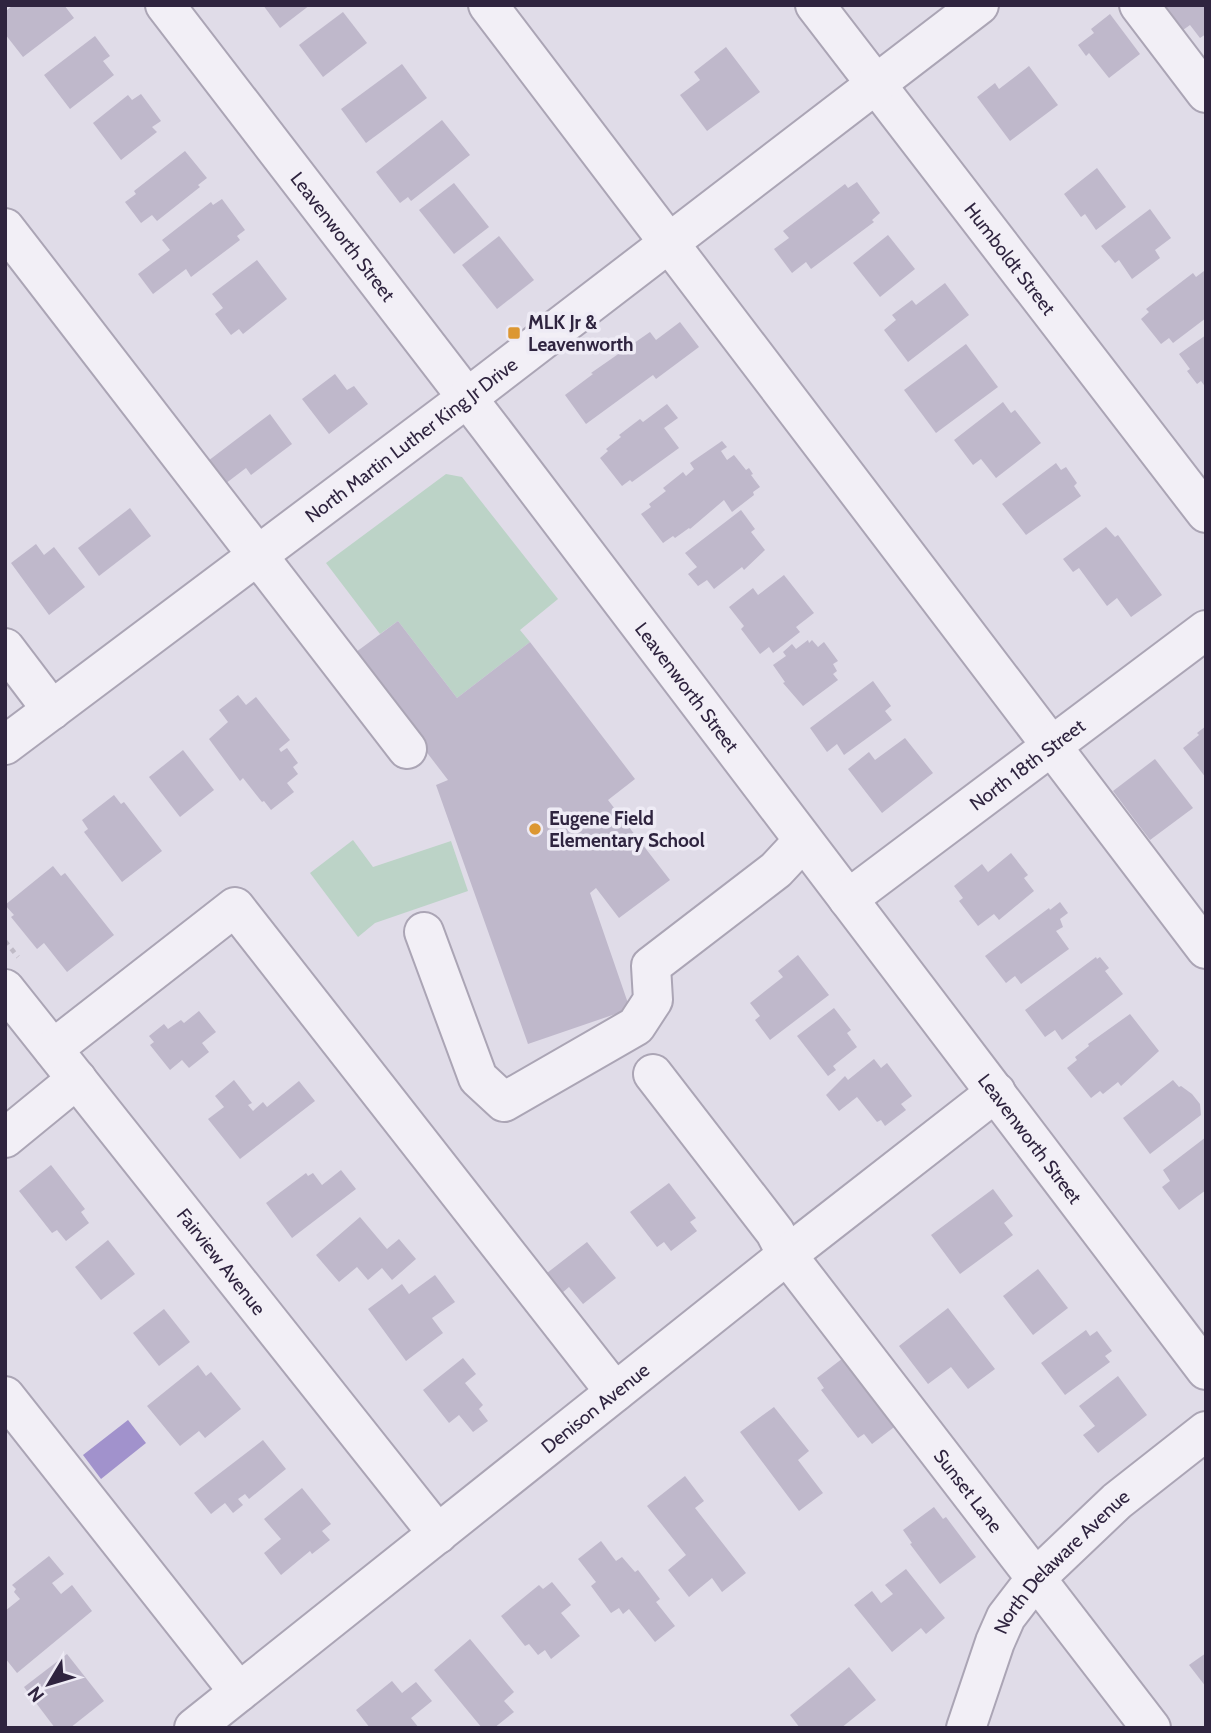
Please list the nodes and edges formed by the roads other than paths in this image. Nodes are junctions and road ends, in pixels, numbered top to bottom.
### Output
1 (165, 5) edge
2 (488, 5) edge
3 (815, 5) edge
4 (979, 5) edge
5 (1139, 5) edge
6 (875, 83) junction
7 (1206, 93) edge
8 (5, 228) edge
9 (669, 242) junction
10 (467, 398) junction
11 (1206, 513) edge
12 (257, 555) junction
13 (1206, 630) edge
14 (5, 648) edge
15 (52, 710) junction
16 (5, 745) edge
17 (1051, 747) junction
18 (407, 749) dead end
19 (803, 841) junction
20 (848, 899) junction
21 (424, 932) dead end
22 (1206, 949) edge
23 (5, 989) edge
24 (53, 1049) junction
25 (653, 1074) dead end
26 (77, 1079) junction
27 (996, 1092) junction
28 (5, 1138) edge
29 (787, 1255) junction
30 (1206, 1370) edge
31 (615, 1392) junction
32 (5, 1396) edge
33 (1206, 1431) edge
34 (438, 1534) junction
35 (1037, 1578) junction
36 (239, 1692) junction
37 (194, 1728) edge
38 (966, 1728) edge
39 (1151, 1728) edge

1 - 10 street, Leavenworth Street
2 - 9 street
3 - 6 street, Humboldt Street
4 - 6 street, North Martin Luther King Jr Drive
5 - 7 street
6 - 9 street, North Martin Luther King Jr Drive
6 - 11 street, Humboldt Street
8 - 12 street
9 - 10 street, North Martin Luther King Jr Drive
9 - 17 street
10 - 12 street, North Martin Luther King Jr Drive
10 - 19 street, Leavenworth Street
12 - 15 street, North Martin Luther King Jr Drive
12 - 18 street
13 - 17 street, North 18th Street
14 - 15 street
15 - 16 street, North Martin Luther King Jr Drive
17 - 20 street, North 18th Street
17 - 22 street
19 - 20 street, Leavenworth Street
19 - 21 street
20 - 27 street, Leavenworth Street
23 - 24 street, Fairview Avenue
24 - 26 street, Fairview Avenue
24 - 31 street
25 - 29 street, Sunset Lane
26 - 28 street
26 - 34 street, Fairview Avenue
27 - 29 street, Denison Avenue
27 - 30 street, Leavenworth Street
29 - 31 street, Denison Avenue
29 - 35 street, Sunset Lane
31 - 34 street, Denison Avenue
32 - 36 street
33 - 35 street, North Delaware Avenue
34 - 36 street, Denison Avenue
35 - 38 street, North Delaware Avenue
35 - 39 street, Sunset Lane
36 - 37 street, Denison Avenue

